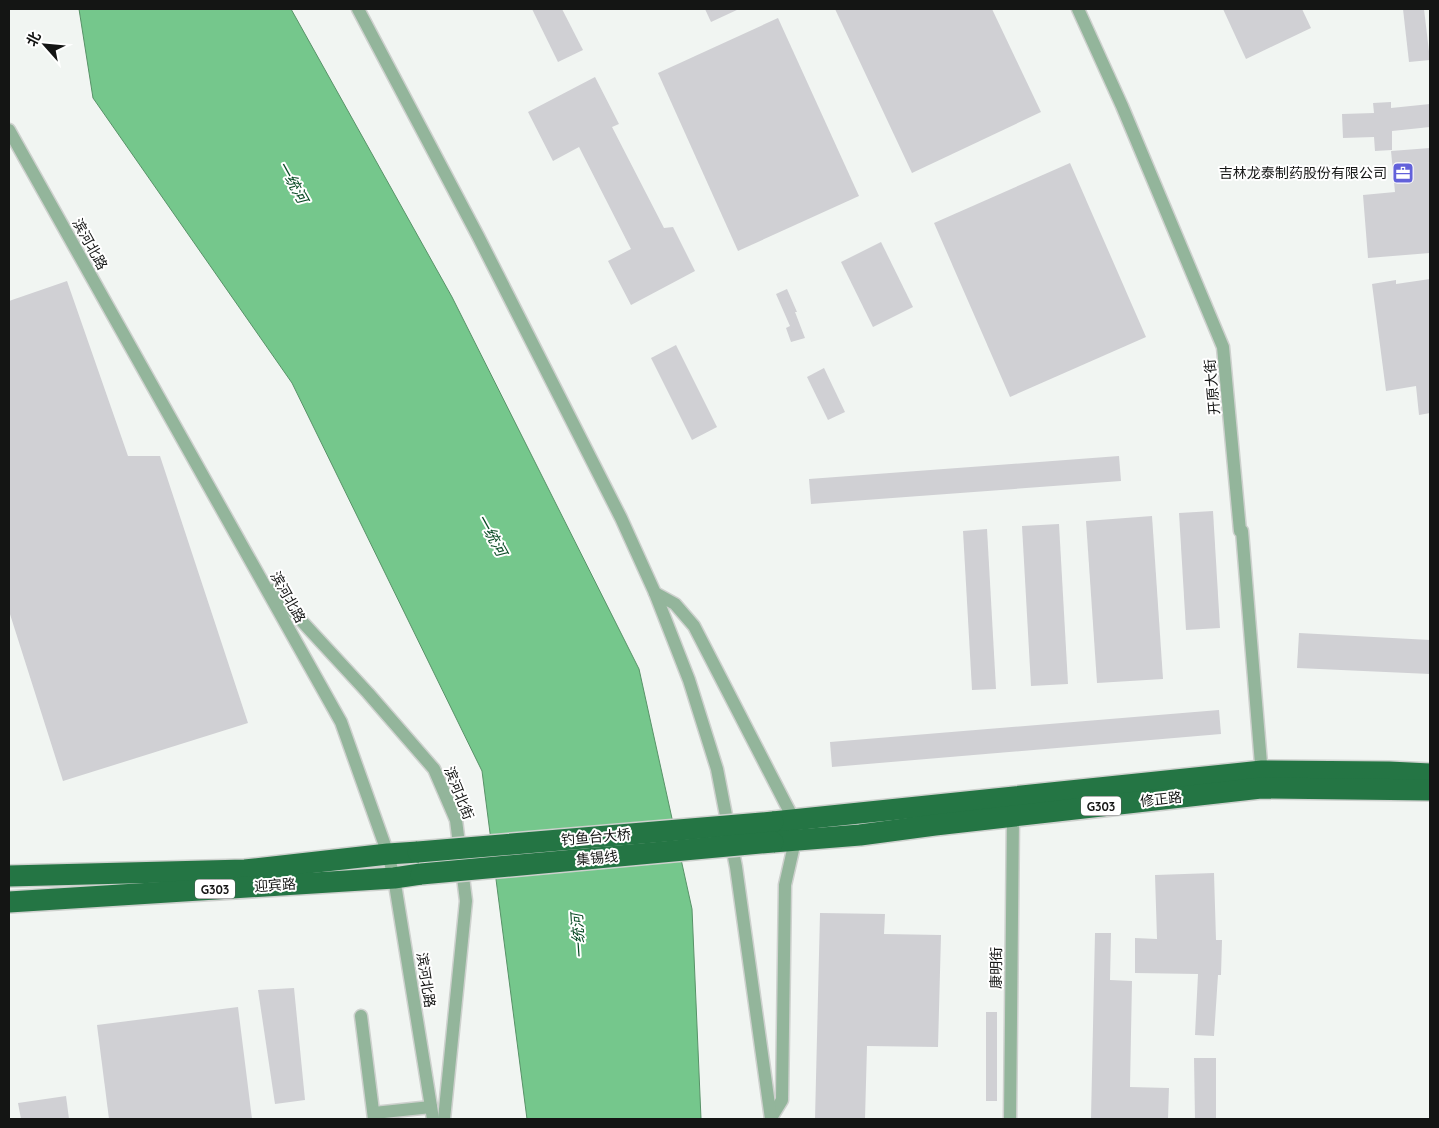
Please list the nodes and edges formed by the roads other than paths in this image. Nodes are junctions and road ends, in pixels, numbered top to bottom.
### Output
1 (358, 9) edge
2 (1078, 9) edge
3 (9, 130) edge
4 (258, 573) junction
5 (655, 593) junction
6 (1430, 774) edge
7 (1262, 780) junction
8 (1430, 790) edge
9 (1013, 816) junction
10 (794, 830) junction
11 (773, 832) junction
12 (418, 852) joint
13 (388, 854) junction
14 (421, 874) joint
15 (9, 876) edge
16 (394, 878) junction
17 (9, 902) edge
18 (361, 1016) dead end
19 (432, 1113) edge
20 (374, 1116) edge
21 (444, 1119) edge
22 (771, 1119) edge
23 (1010, 1119) edge

1 - 5 street
2 - 7 street, 开原大街
3 - 4 street, 滨河北路
4 - 13 street, 滨河北路
4 - 21 street, 滨河北街
5 - 10 street
5 - 22 street
6 - 7 highway, 修正路 / G303
7 - 8 highway, 修正路 / G303
7 - 9 highway, 修正路 / G303
7 - 10 highway, 修正路 / G303
9 - 10 highway, 修正路 / G303
9 - 23 street, 康明街
10 - 11 highway, 集锡线 / G303
10 - 22 street
11 - 12 highway, 钓鱼台大桥 / G303, bridge
11 - 14 highway, 集锡线 / G303, bridge
12 - 13 highway, 迎宾路 / G303
13 - 15 highway, 迎宾路 / G303
13 - 16 street, 滨河北路
14 - 16 highway, 迎宾路 / G303
16 - 17 highway, 迎宾路 / G303
16 - 19 street, 滨河北路
18 - 20 street
19 - 20 street

